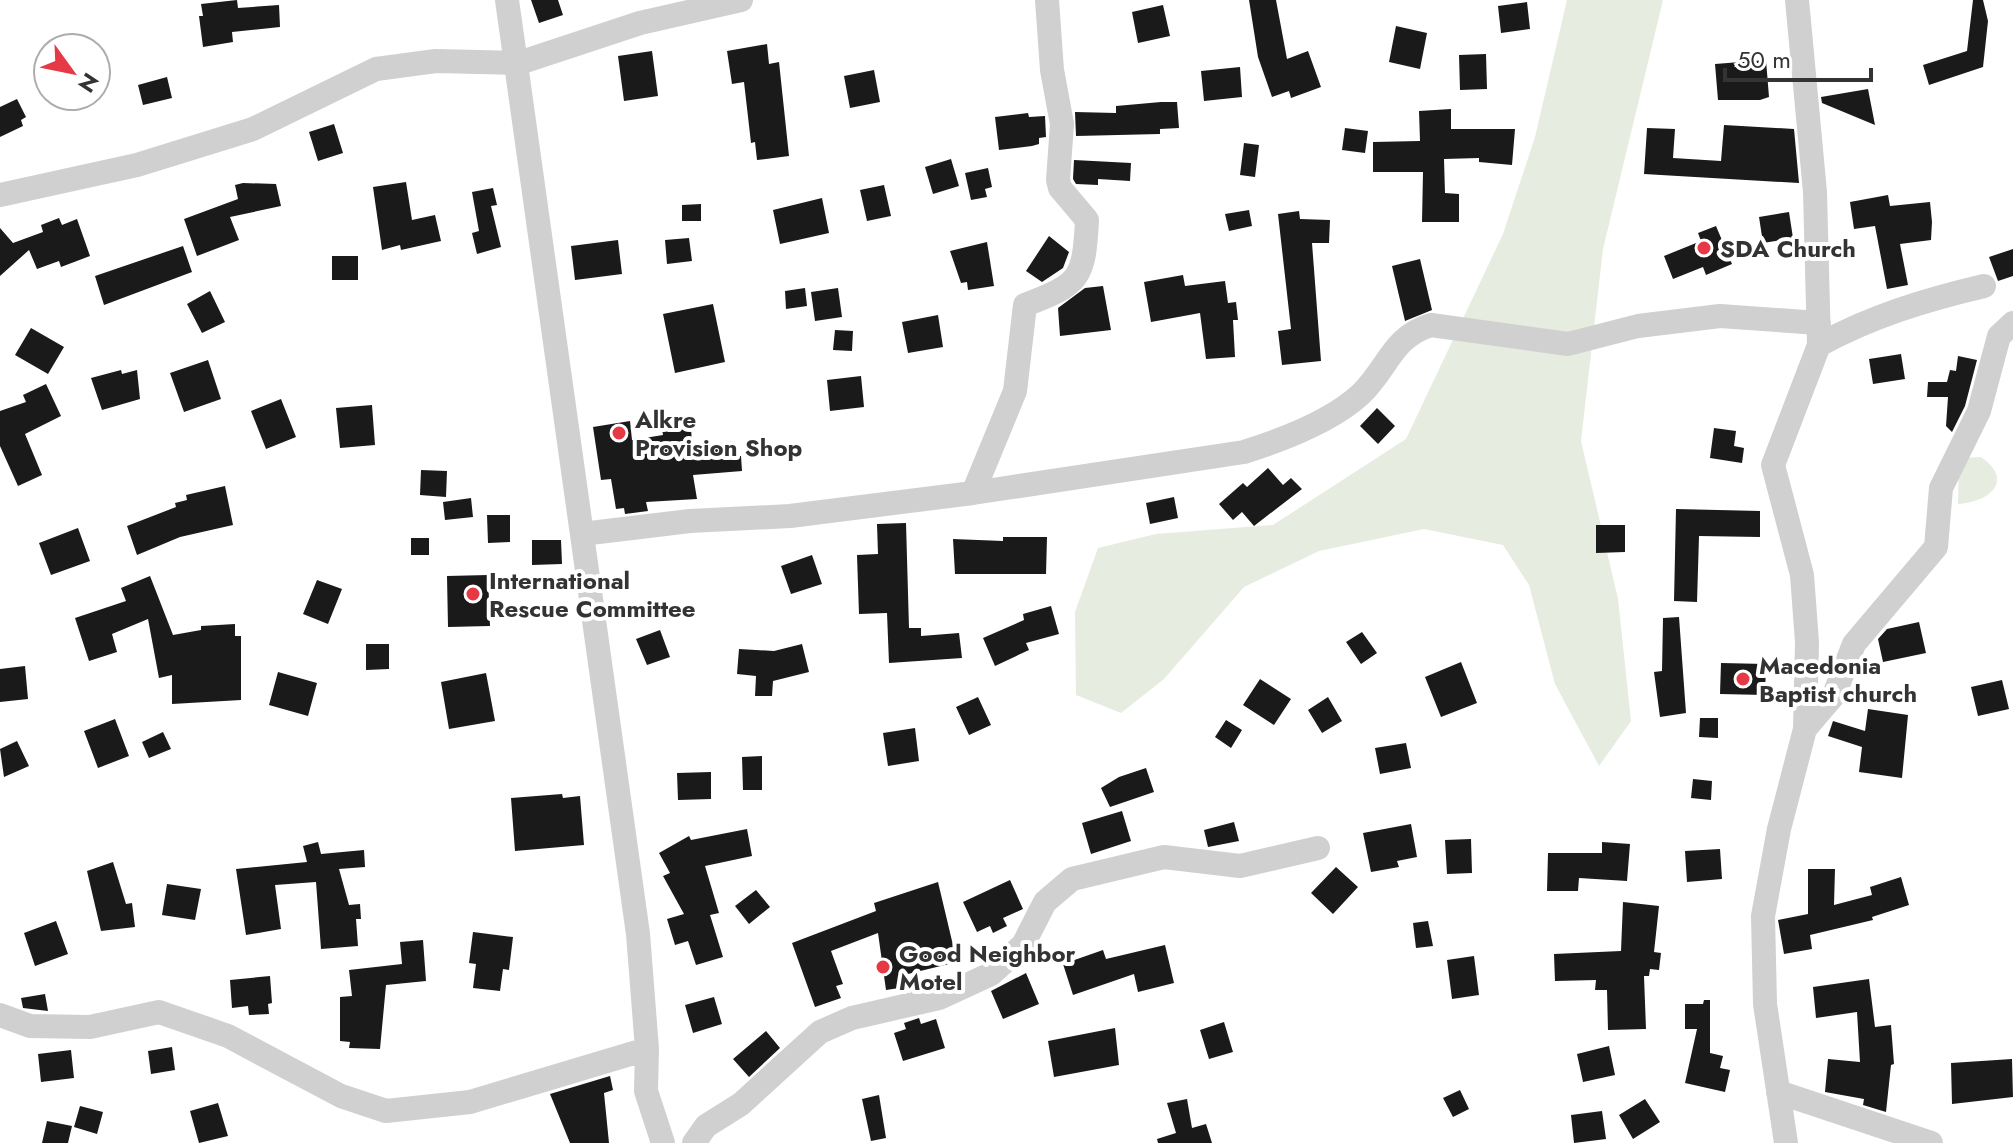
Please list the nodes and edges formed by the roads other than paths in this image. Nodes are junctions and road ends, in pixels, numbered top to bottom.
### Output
1 (507, 0) edge
2 (741, 0) edge
3 (1047, 0) edge
4 (1797, 0) edge
5 (519, 63) junction
6 (0, 195) edge
7 (1984, 286) dead end
8 (2013, 323) edge
9 (1819, 334) junction
10 (973, 493) junction
11 (582, 534) junction
12 (1805, 729) junction
13 (1318, 848) dead end
14 (0, 1015) edge
15 (647, 1049) junction
16 (1778, 1092) junction
17 (663, 1143) edge
18 (694, 1143) edge
19 (1786, 1143) edge
20 (1931, 1143) edge

1 - 5 street
2 - 5 street
3 - 10 street
4 - 9 street
5 - 6 street
5 - 11 street
7 - 9 street
8 - 12 street
9 - 10 street
9 - 12 street
10 - 11 street
11 - 15 street
12 - 16 street
13 - 18 street
14 - 15 street
15 - 17 street
16 - 19 street
16 - 20 street

